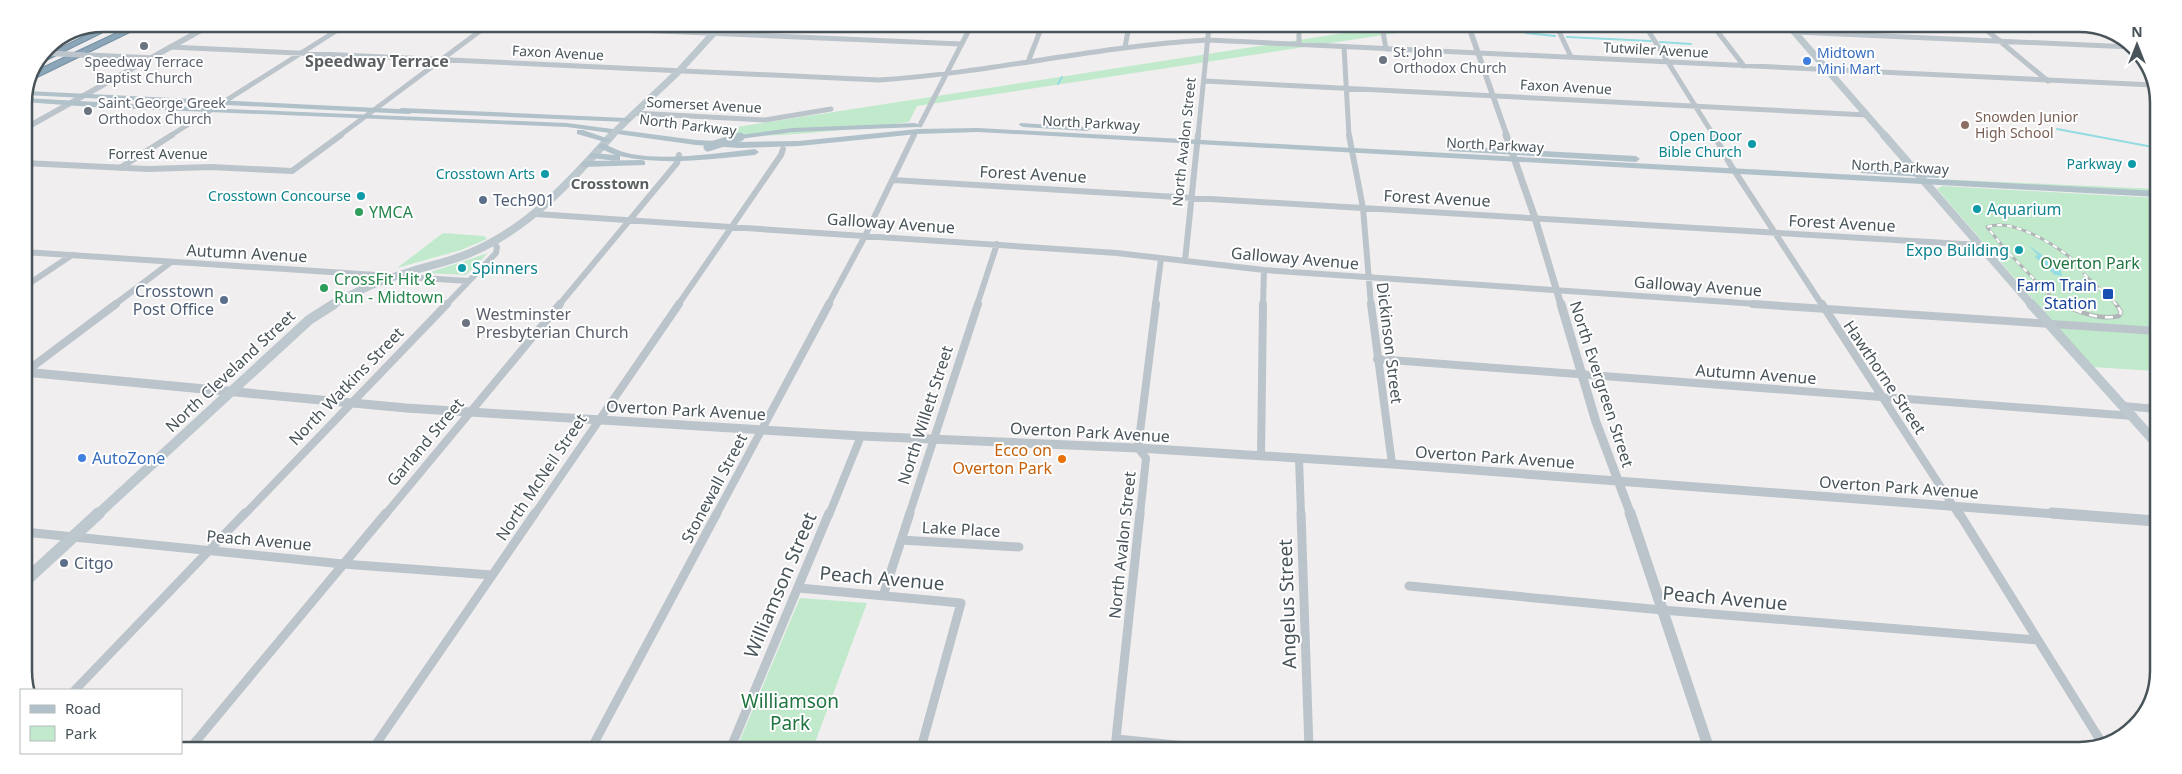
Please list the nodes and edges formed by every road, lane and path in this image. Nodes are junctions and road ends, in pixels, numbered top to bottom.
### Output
1 (113, 32) edge
2 (132, 32) edge
3 (197, 32) edge
4 (334, 32) edge
5 (478, 32) edge
6 (714, 32) edge
7 (765, 32) edge
8 (968, 32) edge
9 (1040, 32) edge
10 (1128, 32) edge
11 (1209, 32) edge
12 (1299, 32) edge
13 (1383, 32) edge
14 (1470, 32) edge
15 (1558, 32) edge
16 (1649, 32) edge
17 (1718, 32) edge
18 (1795, 32) edge
19 (1828, 32) edge
20 (1989, 32) edge
21 (97, 33) edge
22 (79, 37) edge
23 (1208, 40) junction
24 (962, 42) junction
25 (2001, 42) junction
26 (1299, 44) junction
27 (63, 45) edge
28 (2112, 46) edge
29 (170, 47) junction
30 (1125, 47) junction
31 (1344, 47) junction
32 (1386, 49) junction
33 (1478, 52) junction
34 (52, 54) edge
35 (300, 54) junction
36 (50, 56) edge
37 (1571, 57) junction
38 (150, 58) junction
39 (441, 60) junction
40 (1028, 62) junction
41 (1669, 62) junction
42 (1744, 66) junction
43 (42, 67) edge
44 (1828, 70) junction
45 (679, 71) junction
46 (39, 74) edge
47 (945, 75) junction
48 (2046, 80) junction
49 (1204, 81) junction
50 (2147, 84) edge
51 (1347, 88) junction
52 (33, 93) edge
53 (85, 95) junction
54 (1493, 96) junction
55 (32, 101) edge
56 (222, 102) junction
57 (70, 104) junction
58 (1697, 106) junction
59 (377, 109) junction
60 (831, 109) dead end
61 (211, 110) junction
62 (634, 113) junction
63 (1867, 115) junction
64 (364, 118) junction
65 (625, 122) junction
66 (32, 125) edge
67 (920, 125) junction
68 (976, 127) junction
69 (914, 135) junction
70 (609, 138) junction
71 (1197, 139) junction
72 (1350, 147) junction
73 (783, 149) junction
74 (593, 156) junction
75 (1512, 156) junction
76 (667, 157) junction
77 (679, 158) junction
78 (32, 163) edge
79 (584, 164) junction
80 (1730, 164) junction
81 (120, 168) junction
82 (1736, 172) junction
83 (1917, 174) junction
84 (893, 180) junction
85 (1925, 182) junction
86 (2149, 187) edge
87 (2149, 194) edge
88 (1193, 197) junction
89 (1363, 208) junction
90 (536, 214) junction
91 (1535, 218) junction
92 (629, 220) junction
93 (731, 226) junction
94 (1776, 233) junction
95 (865, 236) junction
96 (494, 243) junction
97 (997, 244) junction
98 (1980, 245) junction
99 (32, 253) edge
100 (72, 255) junction
101 (1161, 259) junction
102 (171, 262) junction
103 (1185, 262) junction
104 (1264, 270) junction
105 (396, 276) junction
106 (1368, 278) junction
107 (32, 282) edge
108 (468, 282) junction
109 (1556, 290) junction
110 (1823, 308) junction
111 (2051, 324) junction
112 (2149, 331) edge
113 (1378, 360) junction
114 (32, 367) edge
115 (32, 374) edge
116 (1582, 375) junction
117 (230, 393) junction
118 (1882, 397) junction
119 (349, 404) junction
120 (2123, 406) junction
121 (2150, 408) edge
122 (469, 412) junction
123 (2133, 416) junction
124 (597, 420) junction
125 (761, 429) junction
126 (2150, 435) edge
127 (861, 436) junction
128 (933, 439) junction
129 (1138, 448) junction
130 (1261, 456) junction
131 (1300, 458) junction
132 (1392, 464) junction
133 (1616, 480) junction
134 (1954, 506) junction
135 (2150, 521) edge
136 (33, 533) edge
137 (74, 536) junction
138 (901, 540) junction
139 (1020, 547) dead end
140 (211, 551) junction
141 (343, 564) junction
142 (33, 574) edge
143 (492, 575) junction
144 (1409, 586) dead end
145 (799, 588) junction
146 (883, 596) junction
147 (1662, 610) junction
148 (2038, 640) junction
149 (76, 689) edge
150 (2100, 738) edge
151 (195, 742) edge
152 (377, 742) edge
153 (595, 742) edge
154 (734, 742) edge
155 (924, 742) edge
156 (1116, 742) edge
157 (1309, 742) edge
158 (1706, 742) edge

1 - 43 highway
2 - 46 highway
3 - 29 street
4 - 35 street
5 - 39 street
6 - 45 main road
7 - 24 street
8 - 24 street
9 - 40 street
10 - 30 street
11 - 23 street, North Avalon Street
12 - 26 street
13 - 32 street
14 - 33 street, North Evergreen Street
15 - 37 street
16 - 41 street, Hawthorne Street
17 - 42 street
18 - 44 main road
19 - 25 street
20 - 25 street
21 - 36 highway
22 - 27 highway
23 - 26 street, Tutwiler Avenue
23 - 30 street, Tutwiler Avenue
23 - 49 street, North Avalon Street
24 - 47 street
25 - 28 street
25 - 48 street
26 - 31 street, Tutwiler Avenue
29 - 35 street, Faxon Avenue
29 - 38 street
30 - 40 street, Tutwiler Avenue
31 - 32 street, Tutwiler Avenue
31 - 51 street, Dickinson Street
32 - 33 street, Tutwiler Avenue
33 - 37 street, Tutwiler Avenue
33 - 54 street, North Evergreen Street
34 - 38 street, bridge
35 - 39 street, Faxon Avenue
35 - 56 street
37 - 41 street, Tutwiler Avenue
38 - 53 street
39 - 45 street, Faxon Avenue
39 - 59 street
40 - 47 street, Tutwiler Avenue
41 - 42 street, Tutwiler Avenue
41 - 58 street, Hawthorne Street
42 - 44 street, Tutwiler Avenue
44 - 48 street, Tutwiler Avenue
44 - 63 main road
45 - 47 street, Faxon Avenue
45 - 62 main road
47 - 67 street
48 - 50 street, Tutwiler Avenue
49 - 51 street, Faxon Avenue
49 - 71 street, North Avalon Street
51 - 54 street, Faxon Avenue
51 - 72 street, Dickinson Street
52 - 53 main road, North Parkway
53 - 56 main road, North Parkway
53 - 57 street
54 - 58 street, Faxon Avenue
54 - 75 street, North Evergreen Street
55 - 57 main road, North Parkway
56 - 59 main road, North Parkway
56 - 61 street
57 - 61 main road, North Parkway
57 - 66 street
58 - 63 street, Faxon Avenue
58 - 80 street, Hawthorne Street
59 - 64 street
59 - 65 main road
59 - 68 main road, North Parkway
60 - 62 street, Somerset Avenue
61 - 64 main road, North Parkway
61 - 81 street
62 - 65 main road
63 - 83 main road
64 - 68 main road, North Parkway
64 - 70 main road
64 - 81 street, Forrest Avenue
65 - 70 main road, bridge
67 - 68 main road
67 - 77 main road, bridge
68 - 69 main road
68 - 71 main road, North Parkway
69 - 73 main road
69 - 84 street, Stonewall Street
70 - 74 main road
70 - 76 main road
71 - 72 main road, North Parkway
71 - 88 street, North Avalon Street
72 - 75 main road, North Parkway
72 - 89 street, Dickinson Street
73 - 77 main road
73 - 93 street, North McNeil Street
74 - 76 main road
74 - 79 main road
75 - 80 main road, North Parkway
75 - 82 main road, North Parkway
75 - 91 street, North Evergreen Street
76 - 77 main road
77 - 79 main road
77 - 92 street, Garland Street
78 - 81 street, Forrest Avenue
79 - 90 main road
80 - 82 street, Hawthorne Street
80 - 83 main road, North Parkway
82 - 85 main road, North Parkway
82 - 94 street, Hawthorne Street
83 - 85 main road
83 - 86 main road, North Parkway
84 - 88 street, Forest Avenue
84 - 95 street, Stonewall Street
85 - 87 main road, North Parkway
85 - 98 main road
88 - 89 street, Forest Avenue
88 - 103 street, North Avalon Street
89 - 91 street, Forest Avenue
89 - 106 street, Dickinson Street
90 - 92 street, Galloway Avenue
90 - 96 main road
91 - 94 street, Forest Avenue
91 - 109 street, North Evergreen Street
92 - 93 street, Galloway Avenue
92 - 122 street, Garland Street
93 - 95 street, Galloway Avenue
93 - 124 street, North McNeil Street
94 - 98 street, Forest Avenue
94 - 110 street, Hawthorne Street
95 - 97 street, Galloway Avenue
95 - 125 street, Stonewall Street
96 - 105 main road, North Cleveland Street
96 - 108 street, North Watkins Street
97 - 101 street, Galloway Avenue
97 - 128 street, North Willett Street
98 - 111 main road
99 - 100 street, Autumn Avenue
100 - 102 street, Autumn Avenue
100 - 107 street
101 - 103 street, Galloway Avenue
101 - 129 street, North Avalon Street
102 - 105 street, Autumn Avenue
102 - 114 street
103 - 104 street, Galloway Avenue
104 - 106 street, Galloway Avenue
104 - 130 street
105 - 108 street, Autumn Avenue
105 - 117 main road, North Cleveland Street
106 - 109 street, Galloway Avenue
106 - 113 street, Dickinson Street
108 - 119 street, North Watkins Street
109 - 110 street, Galloway Avenue
109 - 116 street, North Evergreen Street
110 - 111 street, Galloway Avenue
110 - 118 street, Hawthorne Street
111 - 112 street, Galloway Avenue
111 - 120 main road
113 - 116 street, Autumn Avenue
113 - 132 street, Dickinson Street
115 - 117 street, Overton Park Avenue
116 - 118 street, Autumn Avenue
116 - 133 street, North Evergreen Street
117 - 119 street, Overton Park Avenue
117 - 137 main road, North Cleveland Street
118 - 123 street, Autumn Avenue
118 - 134 street, Hawthorne Street
119 - 122 street, Overton Park Avenue
119 - 140 street, North Watkins Street
120 - 121 street
120 - 123 main road
122 - 124 street, Overton Park Avenue
122 - 141 street, Garland Street
123 - 126 main road
124 - 125 street, Overton Park Avenue
124 - 143 street, North McNeil Street
125 - 127 street, Overton Park Avenue
125 - 153 street, Stonewall Street
127 - 128 street, Overton Park Avenue
127 - 145 street, Williamson Street
128 - 129 street, Overton Park Avenue
128 - 138 street, North Willett Street
129 - 130 street, Overton Park Avenue
129 - 156 street, North Avalon Street
130 - 131 street, Overton Park Avenue
131 - 132 street, Overton Park Avenue
131 - 157 street, Angelus Street
132 - 133 street, Overton Park Avenue
133 - 134 street, Overton Park Avenue
133 - 147 street, North Evergreen Street
134 - 135 street, Overton Park Avenue
134 - 148 street, Hawthorne Street
136 - 137 street, Peach Avenue
137 - 140 street, Peach Avenue
137 - 142 main road, North Cleveland Street
138 - 139 street, Lake Place
138 - 146 street, North Willett Street
140 - 141 street, Peach Avenue
140 - 149 street, North Watkins Street
141 - 143 street, Peach Avenue
141 - 151 street, Garland Street
143 - 152 street, North McNeil Street
144 - 147 street, Peach Avenue
145 - 146 street, Peach Avenue
145 - 154 street, Williamson Street
146 - 155 street, Peach Avenue
147 - 148 street, Peach Avenue
147 - 158 street, North Evergreen Street
148 - 150 street, Hawthorne Street

